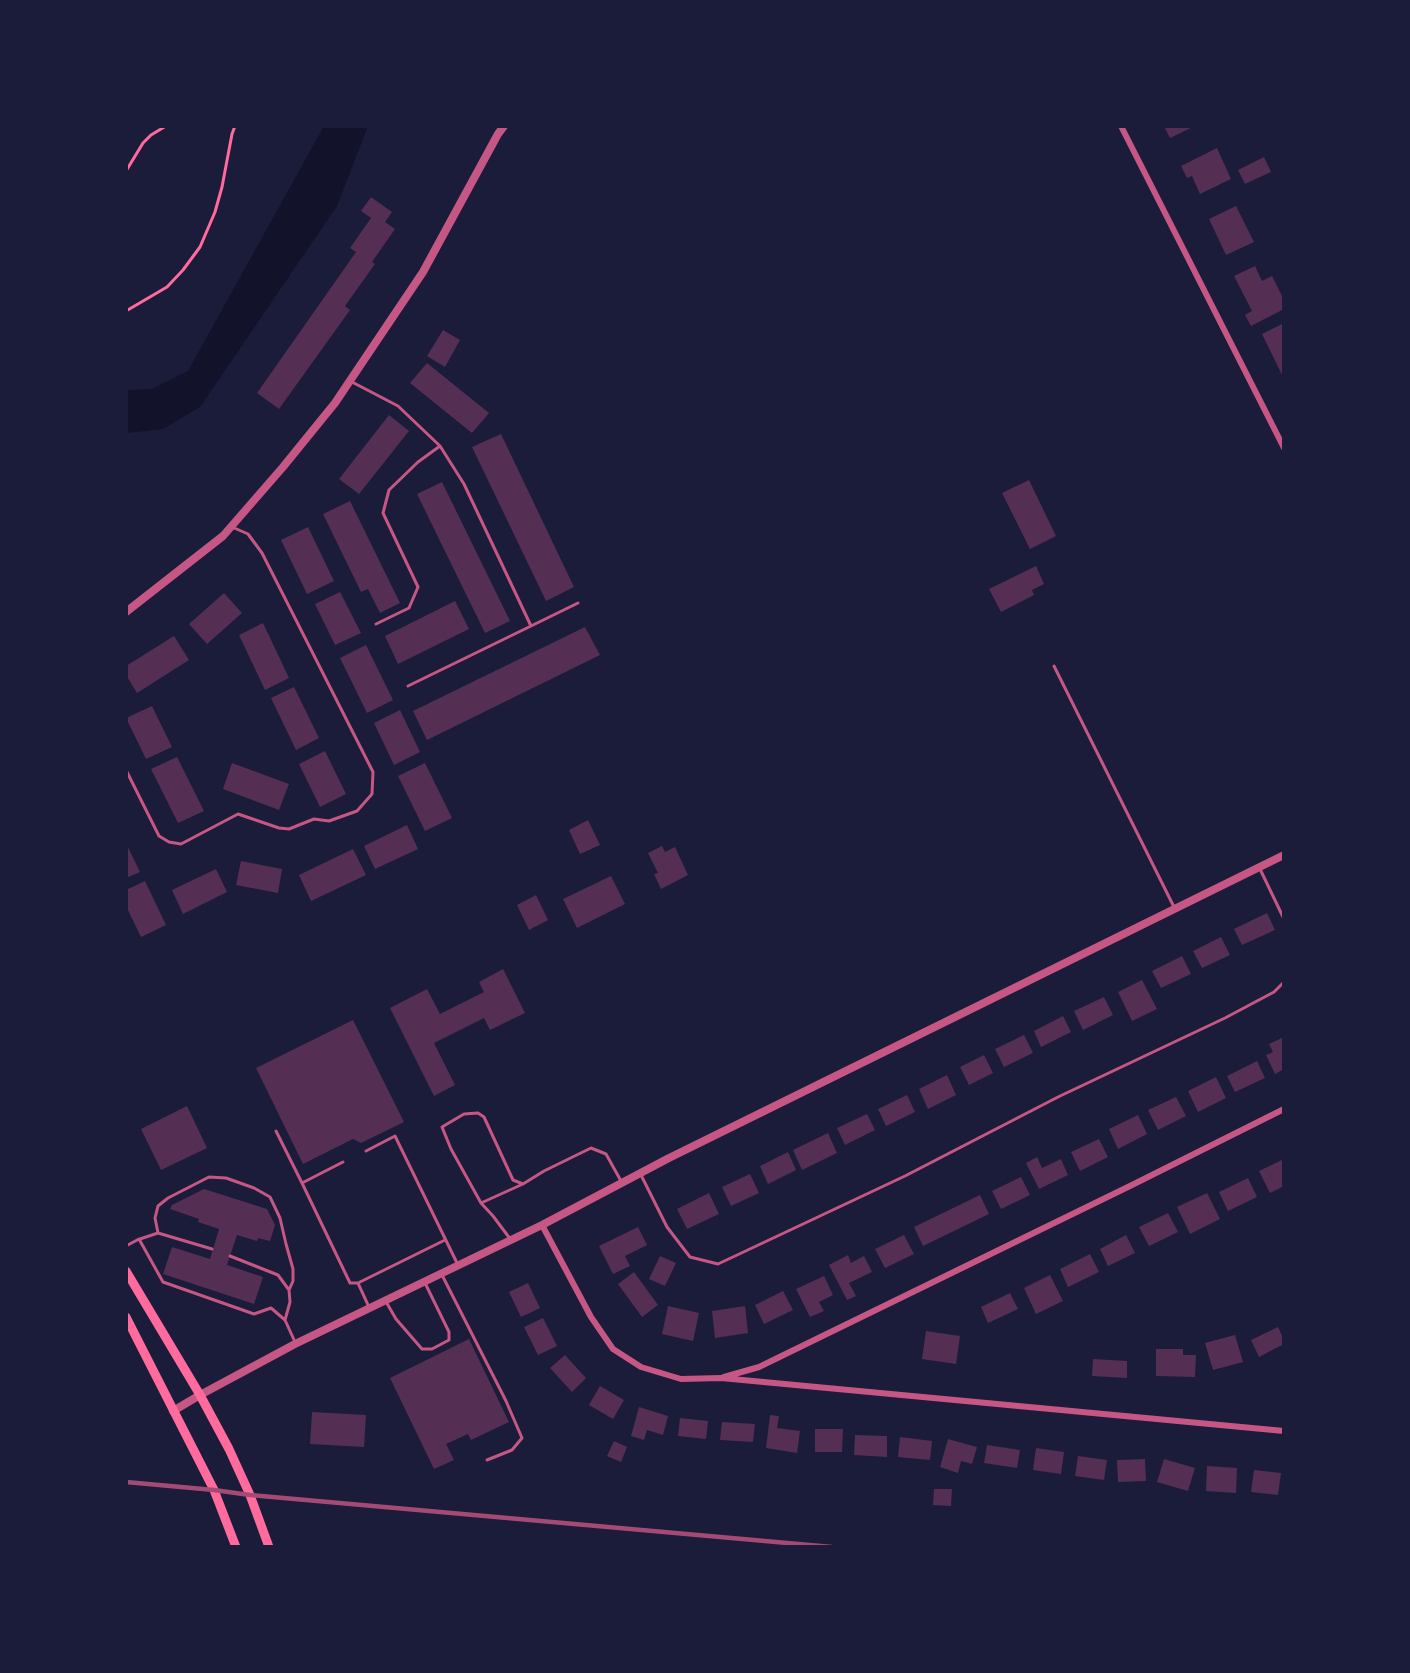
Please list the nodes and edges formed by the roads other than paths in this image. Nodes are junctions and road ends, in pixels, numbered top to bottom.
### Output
1 (504, 126) edge
2 (1121, 126) edge
3 (350, 381) junction
4 (440, 446) junction
5 (1284, 448) edge
6 (232, 527) junction
7 (578, 603) dead end
8 (126, 612) edge
9 (376, 624) dead end
10 (531, 626) junction
11 (1054, 666) dead end
12 (408, 686) dead end
13 (126, 770) edge
14 (1284, 855) edge
15 (1259, 867) junction
16 (1175, 909) junction
17 (1284, 919) edge
18 (1284, 982) edge
19 (1284, 1109) edge
20 (276, 1131) dead end
21 (366, 1151) dead end
22 (343, 1162) dead end
23 (640, 1173) junction
24 (302, 1183) junction
25 (622, 1183) junction
26 (523, 1184) junction
27 (481, 1203) junction
28 (542, 1225) junction
29 (158, 1233) junction
30 (139, 1239) junction
31 (445, 1240) junction
32 (511, 1240) junction
33 (126, 1246) edge
34 (212, 1250) dead end
35 (230, 1256) dead end
36 (458, 1265) junction
37 (126, 1270) edge
38 (441, 1274) junction
39 (425, 1282) junction
40 (358, 1283) junction
41 (289, 1290) junction
42 (386, 1300) junction
43 (370, 1308) junction
44 (126, 1317) edge
45 (285, 1320) junction
46 (295, 1344) junction
47 (721, 1378) junction
48 (200, 1395) junction
49 (173, 1411) junction
50 (1284, 1431) edge
51 (487, 1460) dead end
52 (236, 1547) edge
53 (269, 1547) edge

1 - 3 street
2 - 5 street
3 - 4 lane
3 - 6 street
4 - 9 lane
4 - 10 lane
6 - 8 street
6 - 13 lane
7 - 10 lane
10 - 12 lane
11 - 16 lane
14 - 15 street
15 - 16 street
15 - 17 lane
16 - 23 street
18 - 23 lane
19 - 47 street
20 - 24 lane
21 - 31 lane
22 - 24 lane
23 - 25 street
24 - 40 lane
25 - 26 lane
25 - 28 street
26 - 27 lane
26 - 27 lane
27 - 32 lane
28 - 32 street
28 - 47 street
29 - 30 lane
29 - 34 lane
29 - 41 lane
30 - 33 lane
30 - 45 lane
31 - 36 lane
31 - 40 lane
32 - 36 street
35 - 41 lane
36 - 38 street
37 - 48 main road
38 - 39 street
38 - 51 lane
39 - 42 street
39 - 42 lane
40 - 43 lane
41 - 45 lane
42 - 43 street
43 - 46 street
44 - 49 main road
45 - 46 lane
46 - 48 street
47 - 50 street
48 - 49 street
48 - 53 main road
49 - 52 main road

